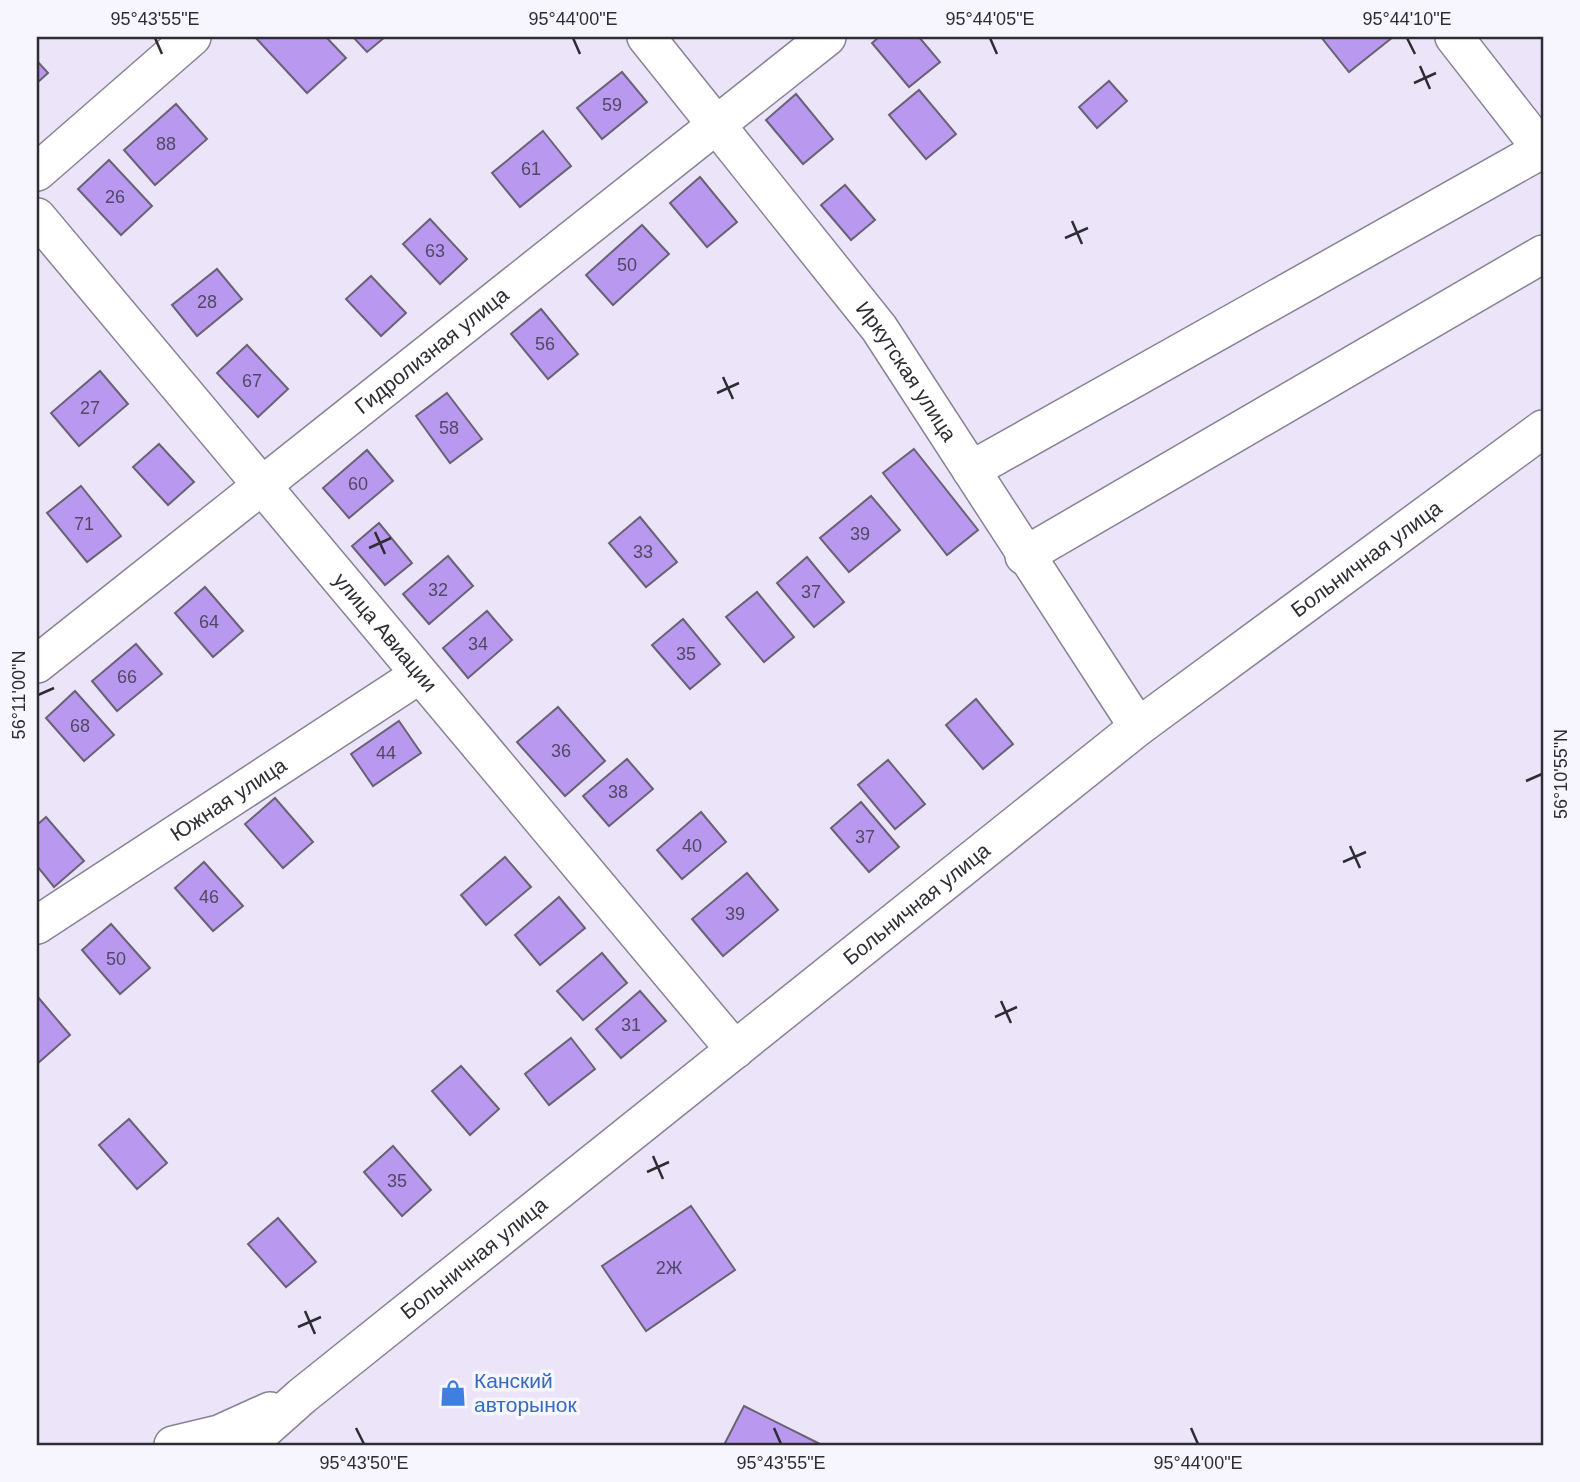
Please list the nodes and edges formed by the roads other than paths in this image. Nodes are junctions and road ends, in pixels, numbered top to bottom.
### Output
1 (192, 37) edge
2 (646, 37) edge
3 (827, 37) edge
4 (1454, 37) edge
5 (715, 126) junction
6 (1543, 150) edge
7 (37, 172) edge
8 (37, 216) edge
9 (1543, 254) edge
10 (1543, 429) edge
11 (971, 470) junction
12 (261, 486) junction
13 (1024, 556) junction
14 (37, 664) edge
15 (419, 675) junction
16 (1138, 727) junction
17 (37, 925) edge
18 (735, 1050) junction
19 (302, 1396) junction
20 (173, 1445) edge
21 (247, 1445) edge

1 - 7 street
2 - 5 street, Иркутская улица
3 - 5 street, Гидролизная улица
4 - 6 street
5 - 11 street, Иркутская улица
5 - 12 street, Гидролизная улица
6 - 11 street
8 - 12 street, улица Авиации
9 - 13 street
10 - 16 street, Больничная улица
11 - 13 street, Иркутская улица
12 - 14 street, Гидролизная улица
12 - 15 street, улица Авиации
13 - 16 street, Иркутская улица
15 - 17 street, Южная улица
15 - 18 street, улица Авиации
16 - 18 street, Больничная улица
18 - 19 street, Больничная улица
19 - 20 street
19 - 21 street

